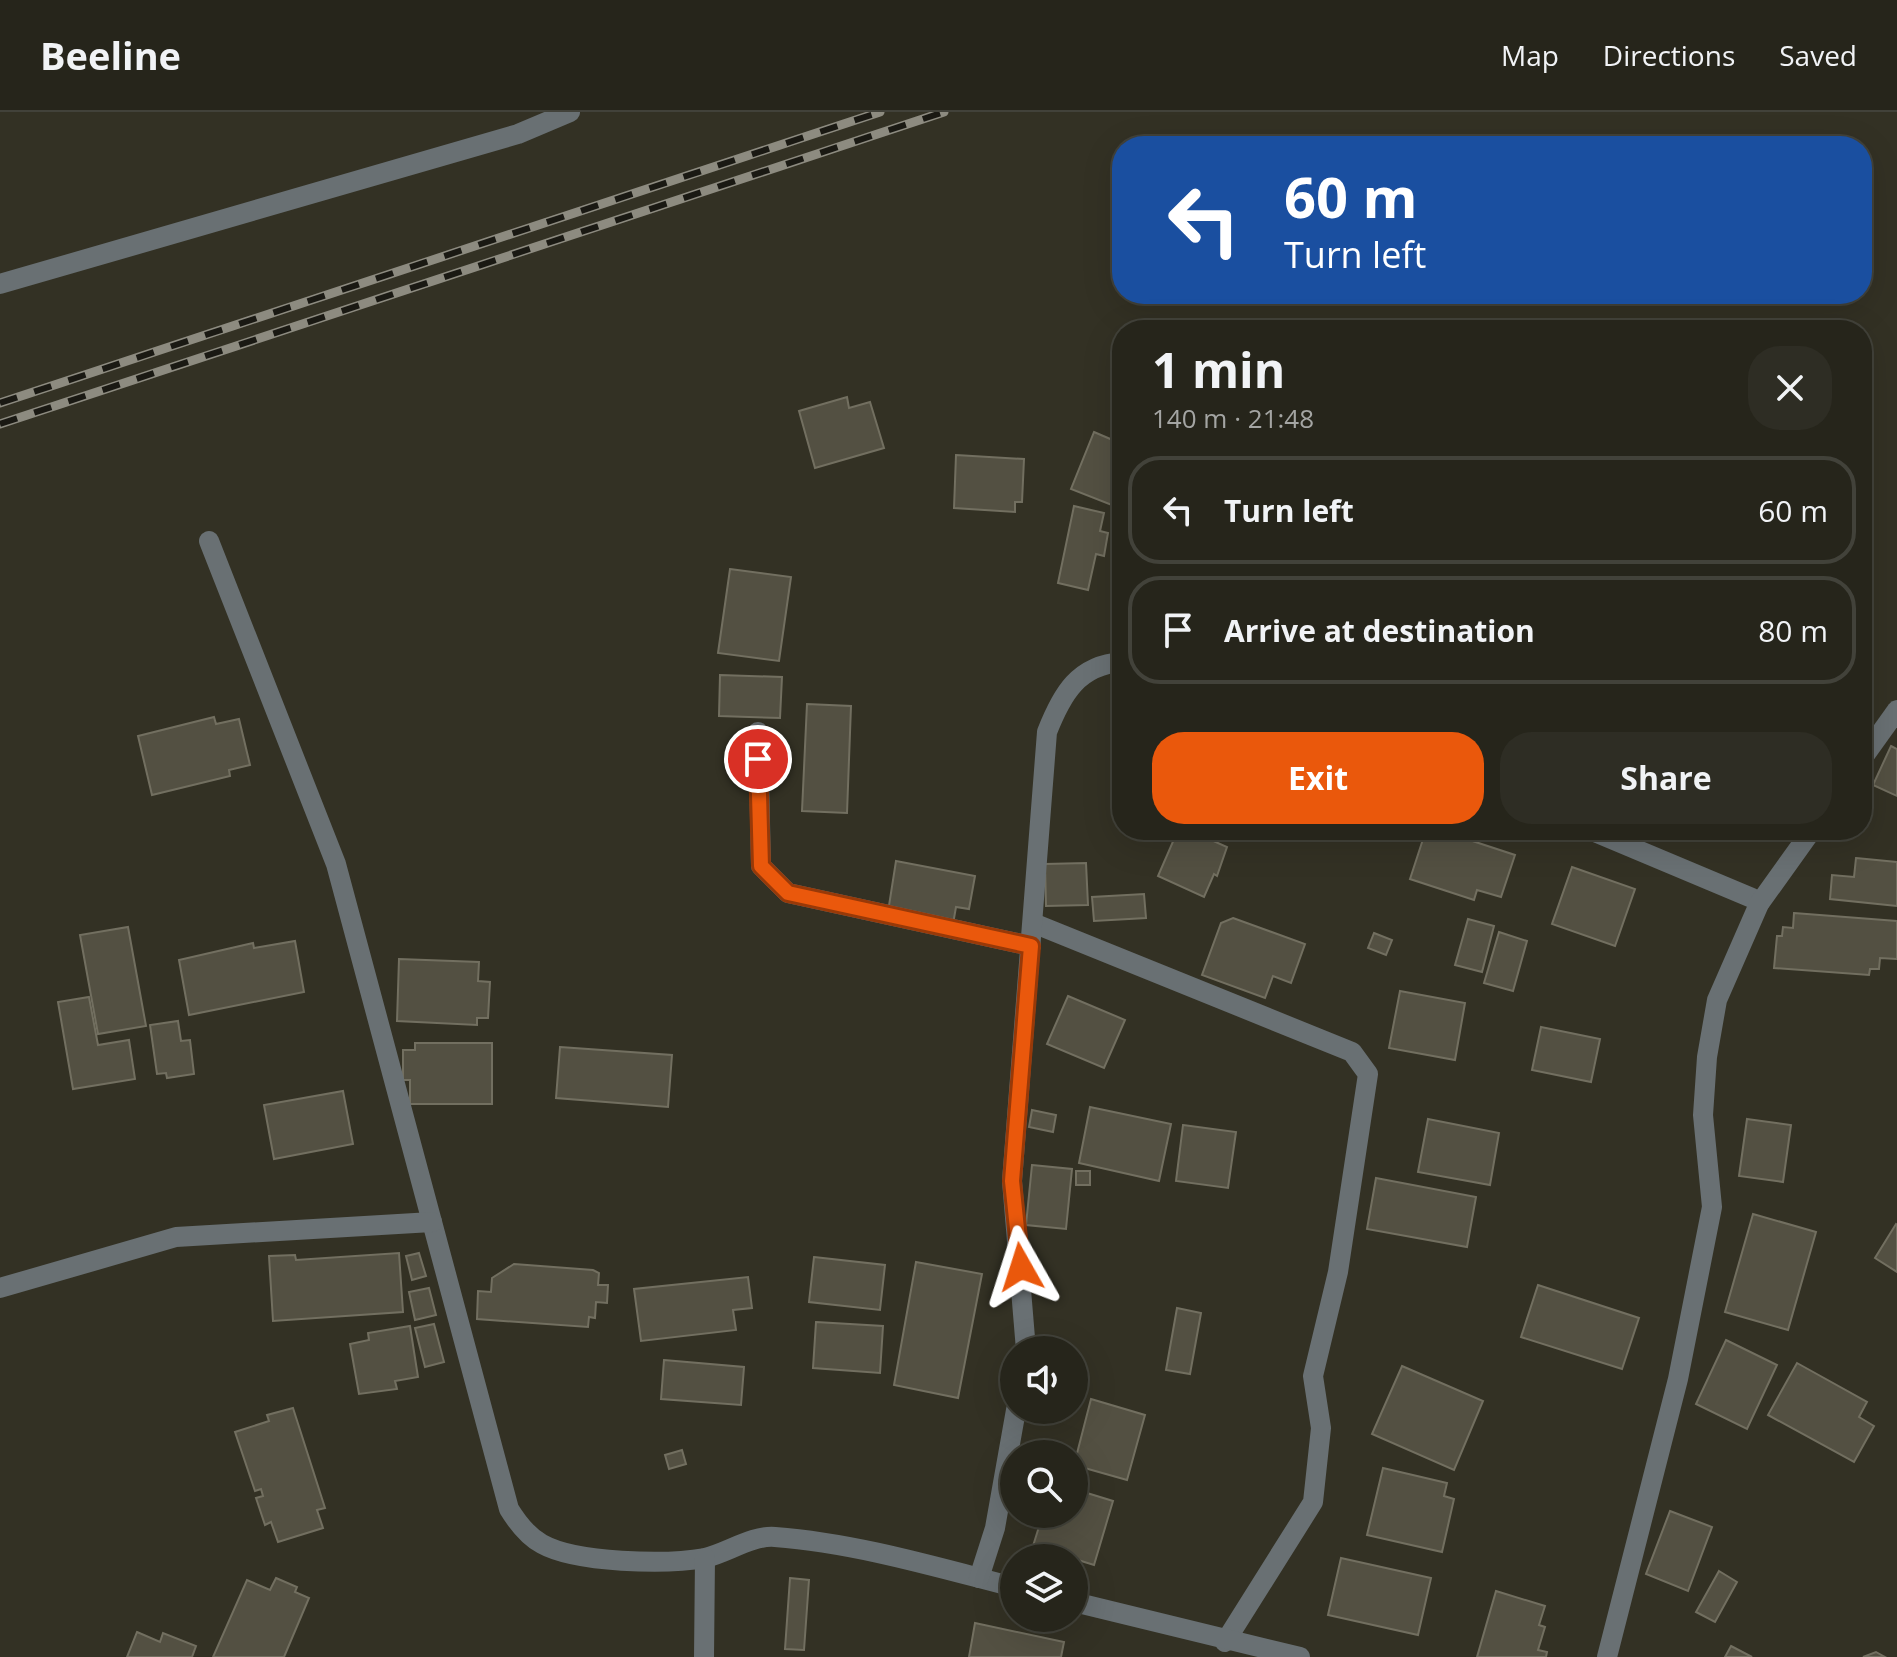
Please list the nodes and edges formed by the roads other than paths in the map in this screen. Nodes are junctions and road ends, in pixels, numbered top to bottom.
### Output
1 (570, 112) edge
2 (0, 284) edge
3 (209, 541) dead end
4 (1112, 663) edge
5 (1897, 710) edge
6 (758, 732) dead end
7 (1872, 745) edge
8 (1614, 840) edge
9 (1805, 840) edge
10 (1759, 904) junction
11 (1033, 923) junction
12 (1031, 946) junction
13 (432, 1222) junction
14 (0, 1288) edge
15 (1025, 1336) edge
16 (1014, 1424) edge
17 (705, 1558) junction
18 (979, 1578) junction
19 (1000, 1583) edge
20 (1088, 1606) edge
21 (1225, 1642) junction
22 (704, 1657) edge
23 (1300, 1657) edge
24 (1607, 1657) edge

1 - 2 street
3 - 13 street
4 - 11 street
5 - 7 street
6 - 12 street
8 - 10 street
9 - 10 street
10 - 24 street
11 - 12 street
11 - 21 street
12 - 15 street
13 - 14 street
13 - 17 street
16 - 18 street
17 - 18 street
17 - 22 street
18 - 19 street
20 - 21 street
21 - 23 street

